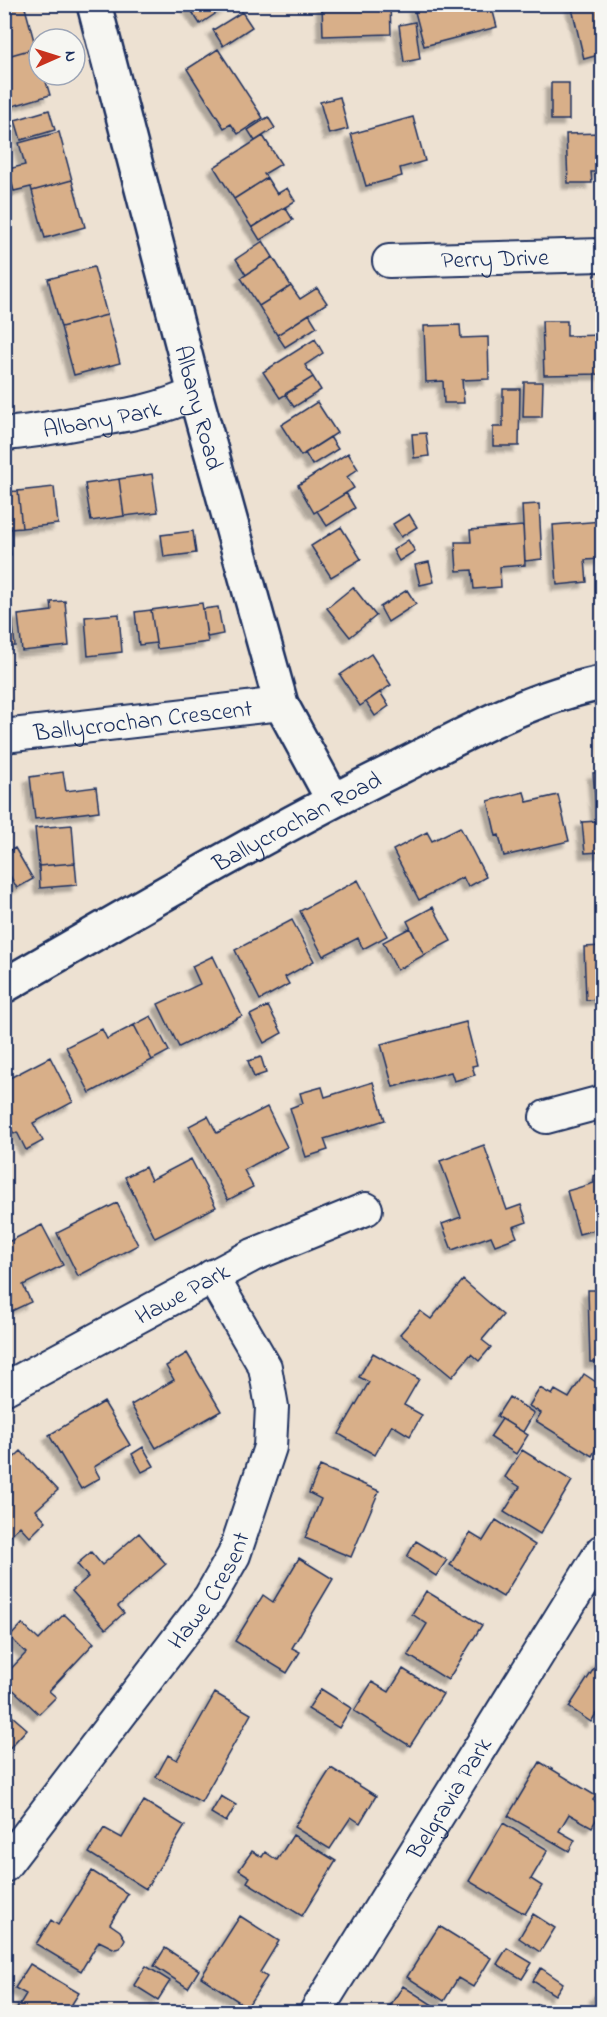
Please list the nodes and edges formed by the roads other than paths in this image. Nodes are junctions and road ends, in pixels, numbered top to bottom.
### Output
1 (94, 4) edge
2 (603, 255) edge
3 (389, 261) dead end
4 (195, 393) junction
5 (4, 434) edge
6 (603, 683) edge
7 (281, 704) junction
8 (4, 736) edge
9 (333, 800) junction
10 (4, 986) edge
11 (603, 1102) edge
12 (546, 1117) dead end
13 (366, 1209) dead end
14 (212, 1276) junction
15 (4, 1389) edge
16 (603, 1551) edge
17 (592, 1591) edge
18 (4, 1866) edge
19 (316, 2013) edge

1 - 4 street, Albany Road
2 - 3 street, Perry Drive
4 - 5 street, Albany Park
4 - 7 street, Albany Road
6 - 9 street, Ballycrochan Road
7 - 8 street, Ballycrochan Crescent
7 - 9 street, Albany Road
9 - 10 street, Ballycrochan Road
11 - 12 street
13 - 14 street, Hawe Park
14 - 15 street, Hawe Park
14 - 18 street, Hawe Cresent
16 - 17 street, Belgravia Park
17 - 19 street, Belgravia Park

